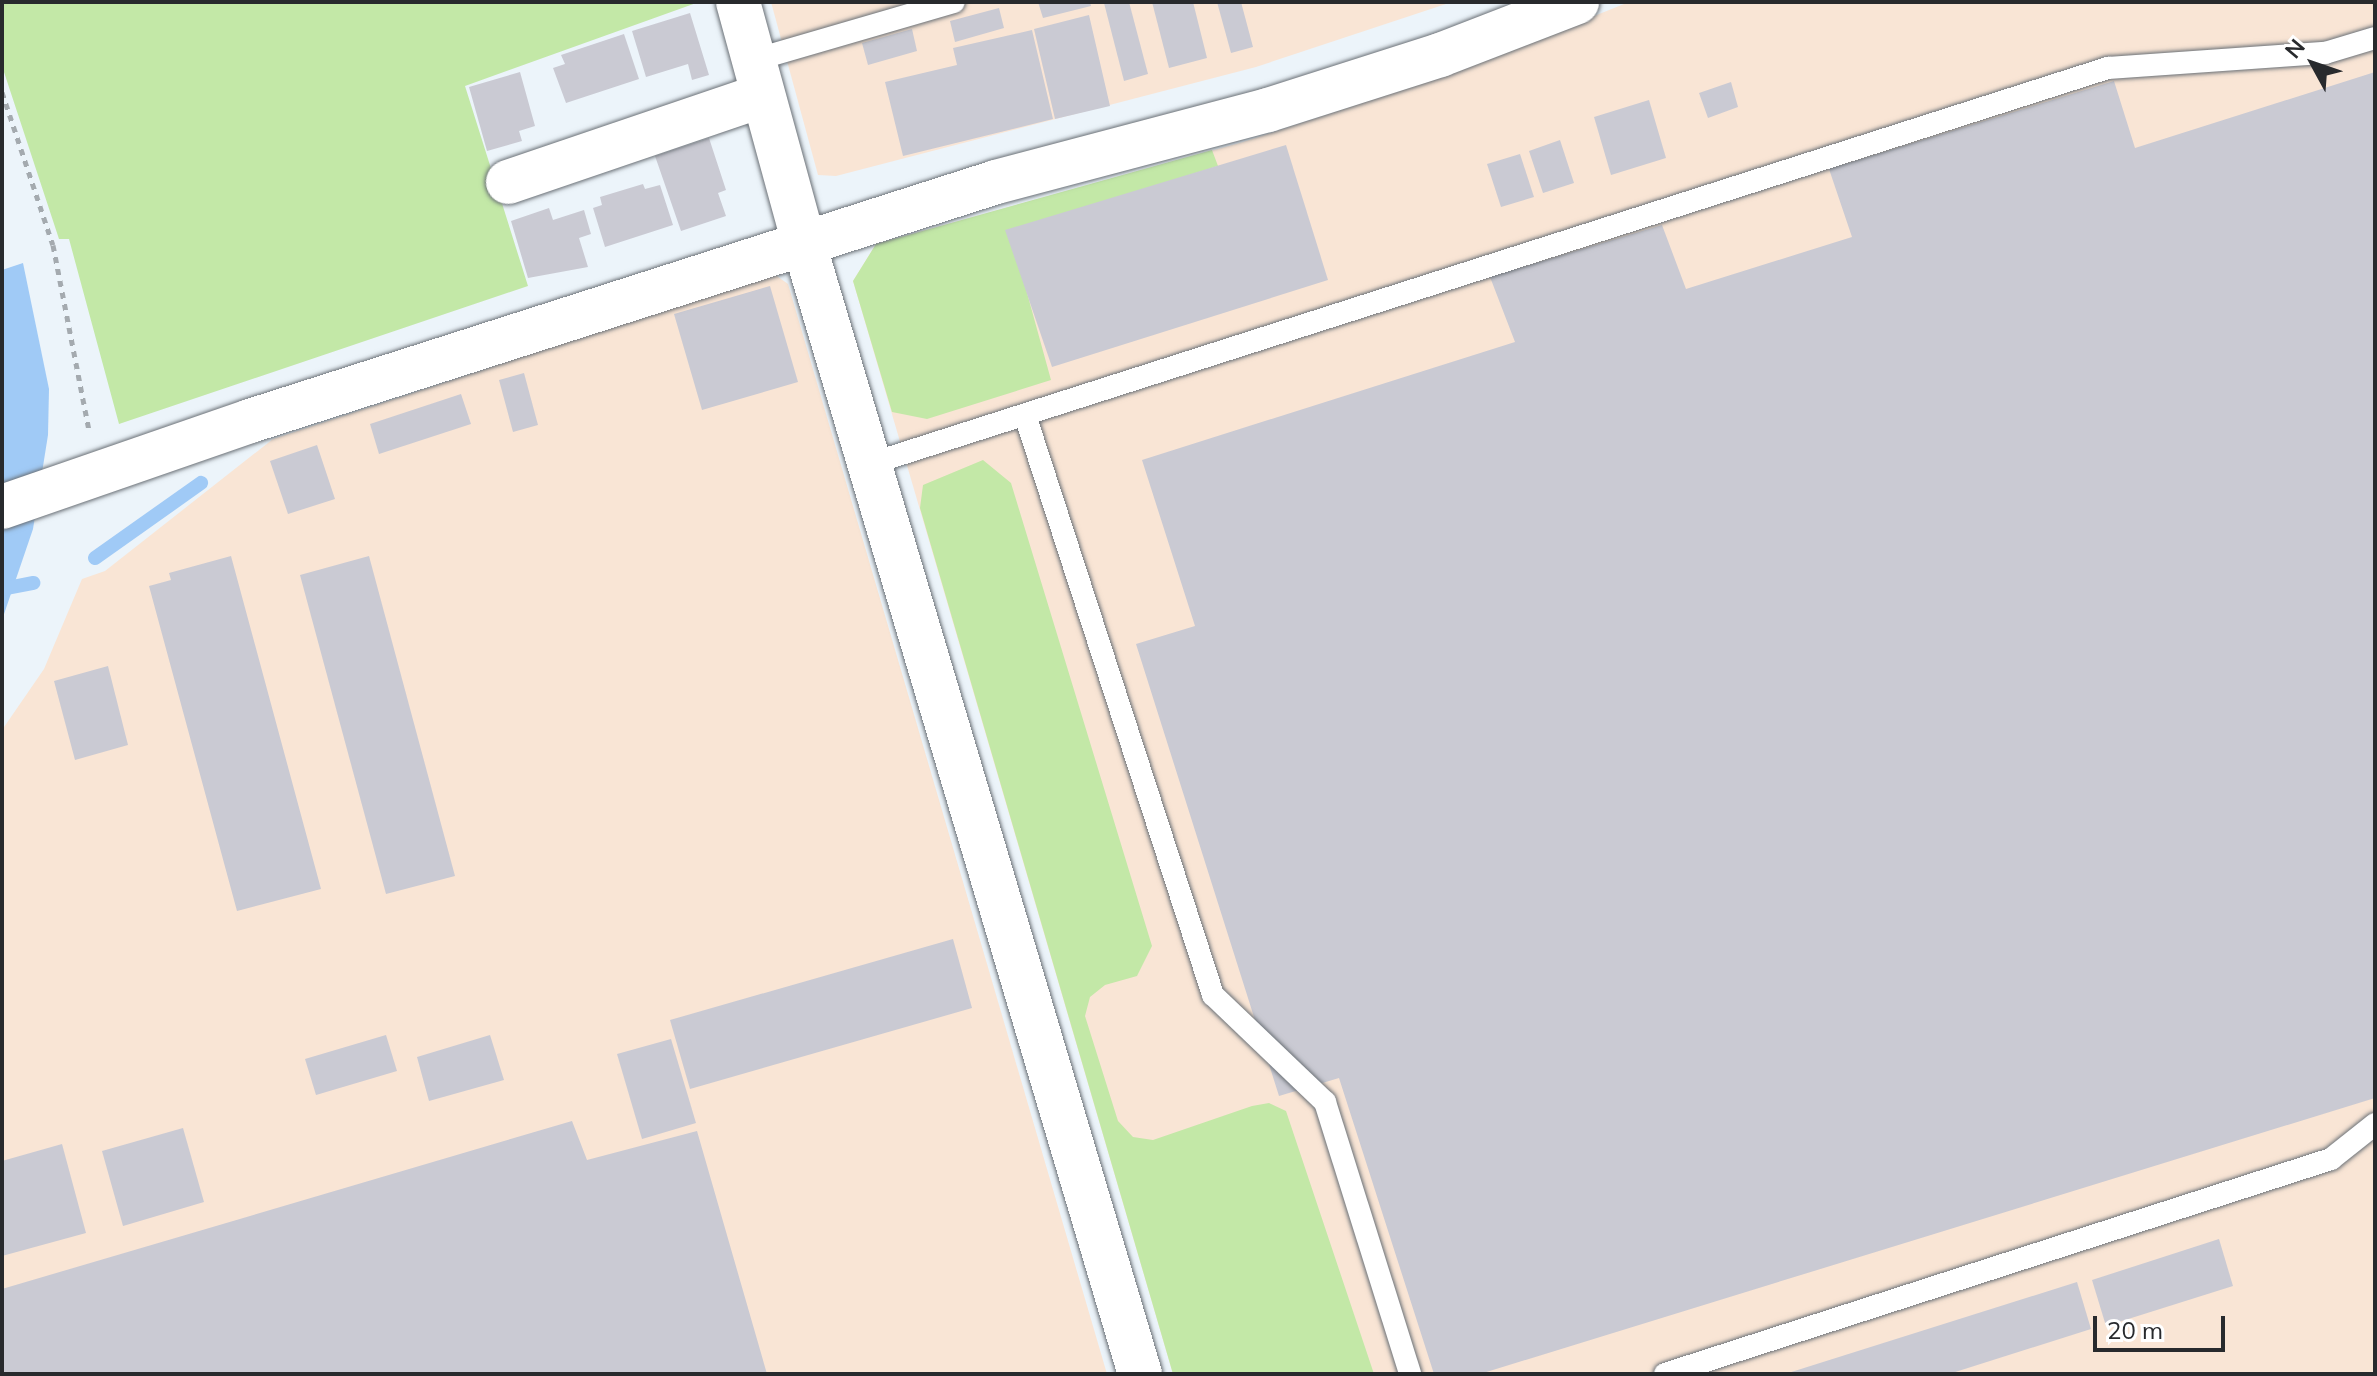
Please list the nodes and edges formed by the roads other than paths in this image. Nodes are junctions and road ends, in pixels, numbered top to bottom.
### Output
1 (738, 2) edge
2 (954, 2) edge
3 (1577, 2) edge
4 (2375, 38) edge
5 (759, 77) junction
6 (508, 182) dead end
7 (804, 244) junction
8 (1025, 415) junction
9 (873, 463) junction
10 (2, 507) edge
11 (2375, 1124) edge
12 (1140, 1374) edge
13 (1410, 1374) edge
14 (1665, 1374) edge

1 - 5 street
2 - 5 lane
3 - 7 street
4 - 8 lane
5 - 6 street
5 - 7 street
7 - 9 street
7 - 10 street
8 - 9 lane
8 - 13 lane
9 - 12 street
11 - 14 lane

